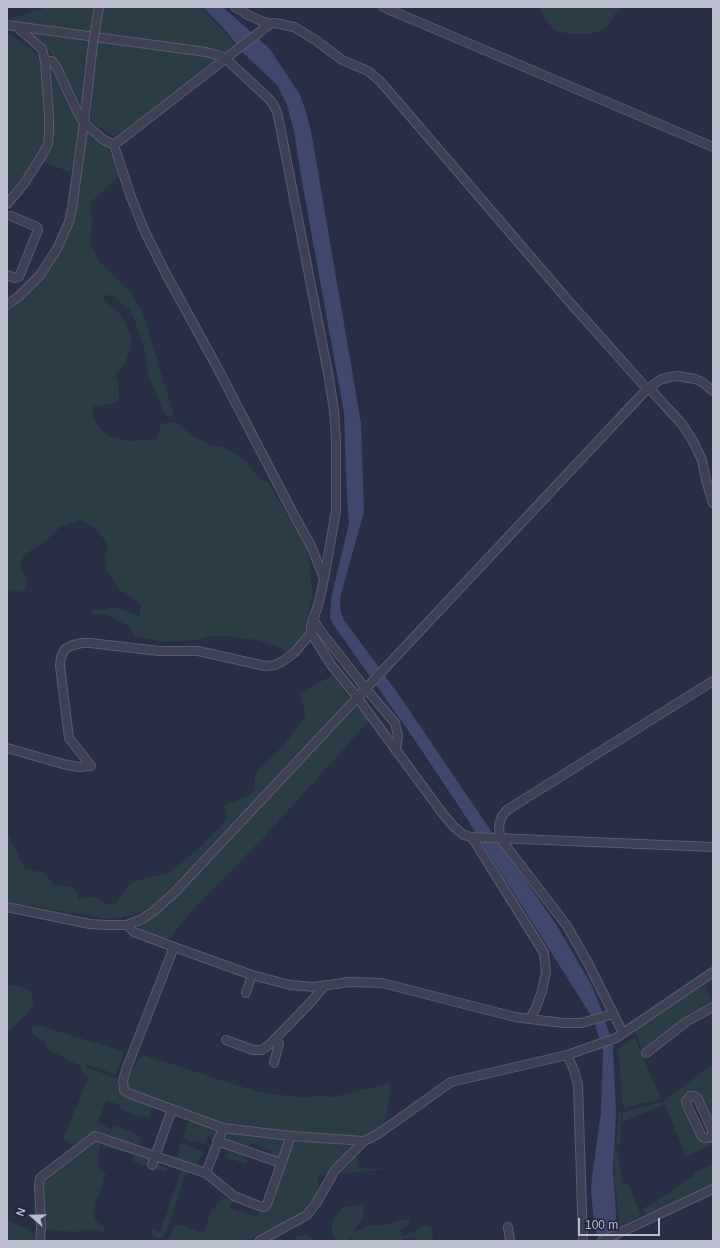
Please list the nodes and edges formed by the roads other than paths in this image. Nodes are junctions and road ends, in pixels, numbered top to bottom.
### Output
1 (99, 7) edge
2 (236, 7) edge
3 (383, 7) edge
4 (270, 24) junction
5 (7, 25) edge
6 (16, 26) junction
7 (225, 58) junction
8 (45, 61) junction
9 (84, 123) junction
10 (114, 145) junction
11 (713, 147) edge
12 (7, 204) edge
13 (11, 216) dead end
14 (7, 275) edge
15 (7, 304) edge
16 (648, 388) junction
17 (713, 391) edge
18 (713, 503) edge
19 (324, 579) junction
20 (313, 620) junction
21 (311, 633) junction
22 (713, 681) edge
23 (366, 689) junction
24 (357, 697) junction
25 (7, 748) edge
26 (396, 751) junction
27 (475, 837) junction
28 (498, 837) junction
29 (713, 847) edge
30 (7, 907) edge
31 (127, 925) junction
32 (174, 946) junction
33 (713, 972) edge
34 (252, 975) junction
35 (325, 985) junction
36 (246, 993) dead end
37 (713, 1007) edge
38 (610, 1016) junction
39 (530, 1019) junction
40 (620, 1036) junction
41 (276, 1038) junction
42 (226, 1040) dead end
43 (646, 1053) dead end
44 (567, 1055) junction
45 (274, 1063) dead end
46 (172, 1109) junction
47 (711, 1123) edge
48 (222, 1128) junction
49 (291, 1136) junction
50 (217, 1141) junction
51 (364, 1141) junction
52 (155, 1156) junction
53 (281, 1163) junction
54 (152, 1165) dead end
55 (206, 1174) junction
56 (713, 1189) edge
57 (508, 1228) dead end
58 (40, 1241) edge
59 (259, 1241) edge
60 (510, 1241) edge
61 (583, 1241) edge
62 (602, 1241) edge

1 - 9 street, bridge
2 - 4 street
3 - 11 street
4 - 7 street
4 - 16 street
5 - 6 street
6 - 7 street
6 - 8 street
7 - 10 street
7 - 19 street
8 - 9 street
8 - 12 street
9 - 10 street
9 - 15 street
10 - 19 street
13 - 14 street
16 - 17 street
16 - 18 street
16 - 23 street
19 - 20 street
20 - 21 street
20 - 23 street
21 - 24 street
21 - 25 street
22 - 28 street
23 - 24 street
23 - 26 street
24 - 26 street
24 - 31 street
26 - 27 street
27 - 28 street
27 - 39 street
28 - 29 street
28 - 38 street
30 - 31 street
31 - 32 street
32 - 34 street
32 - 46 street
33 - 40 street
34 - 35 street
34 - 36 street
35 - 39 street
35 - 41 street
37 - 43 street
38 - 39 street
38 - 40 street
40 - 44 street
41 - 42 street
41 - 45 street
44 - 51 street
44 - 61 street
46 - 48 street
46 - 52 street
47 - 47 street
48 - 49 street
48 - 50 street
49 - 51 street
49 - 53 street
50 - 53 street
50 - 55 street
51 - 59 street
52 - 54 street
52 - 55 street
52 - 58 street
53 - 55 street
56 - 62 street
57 - 60 street

